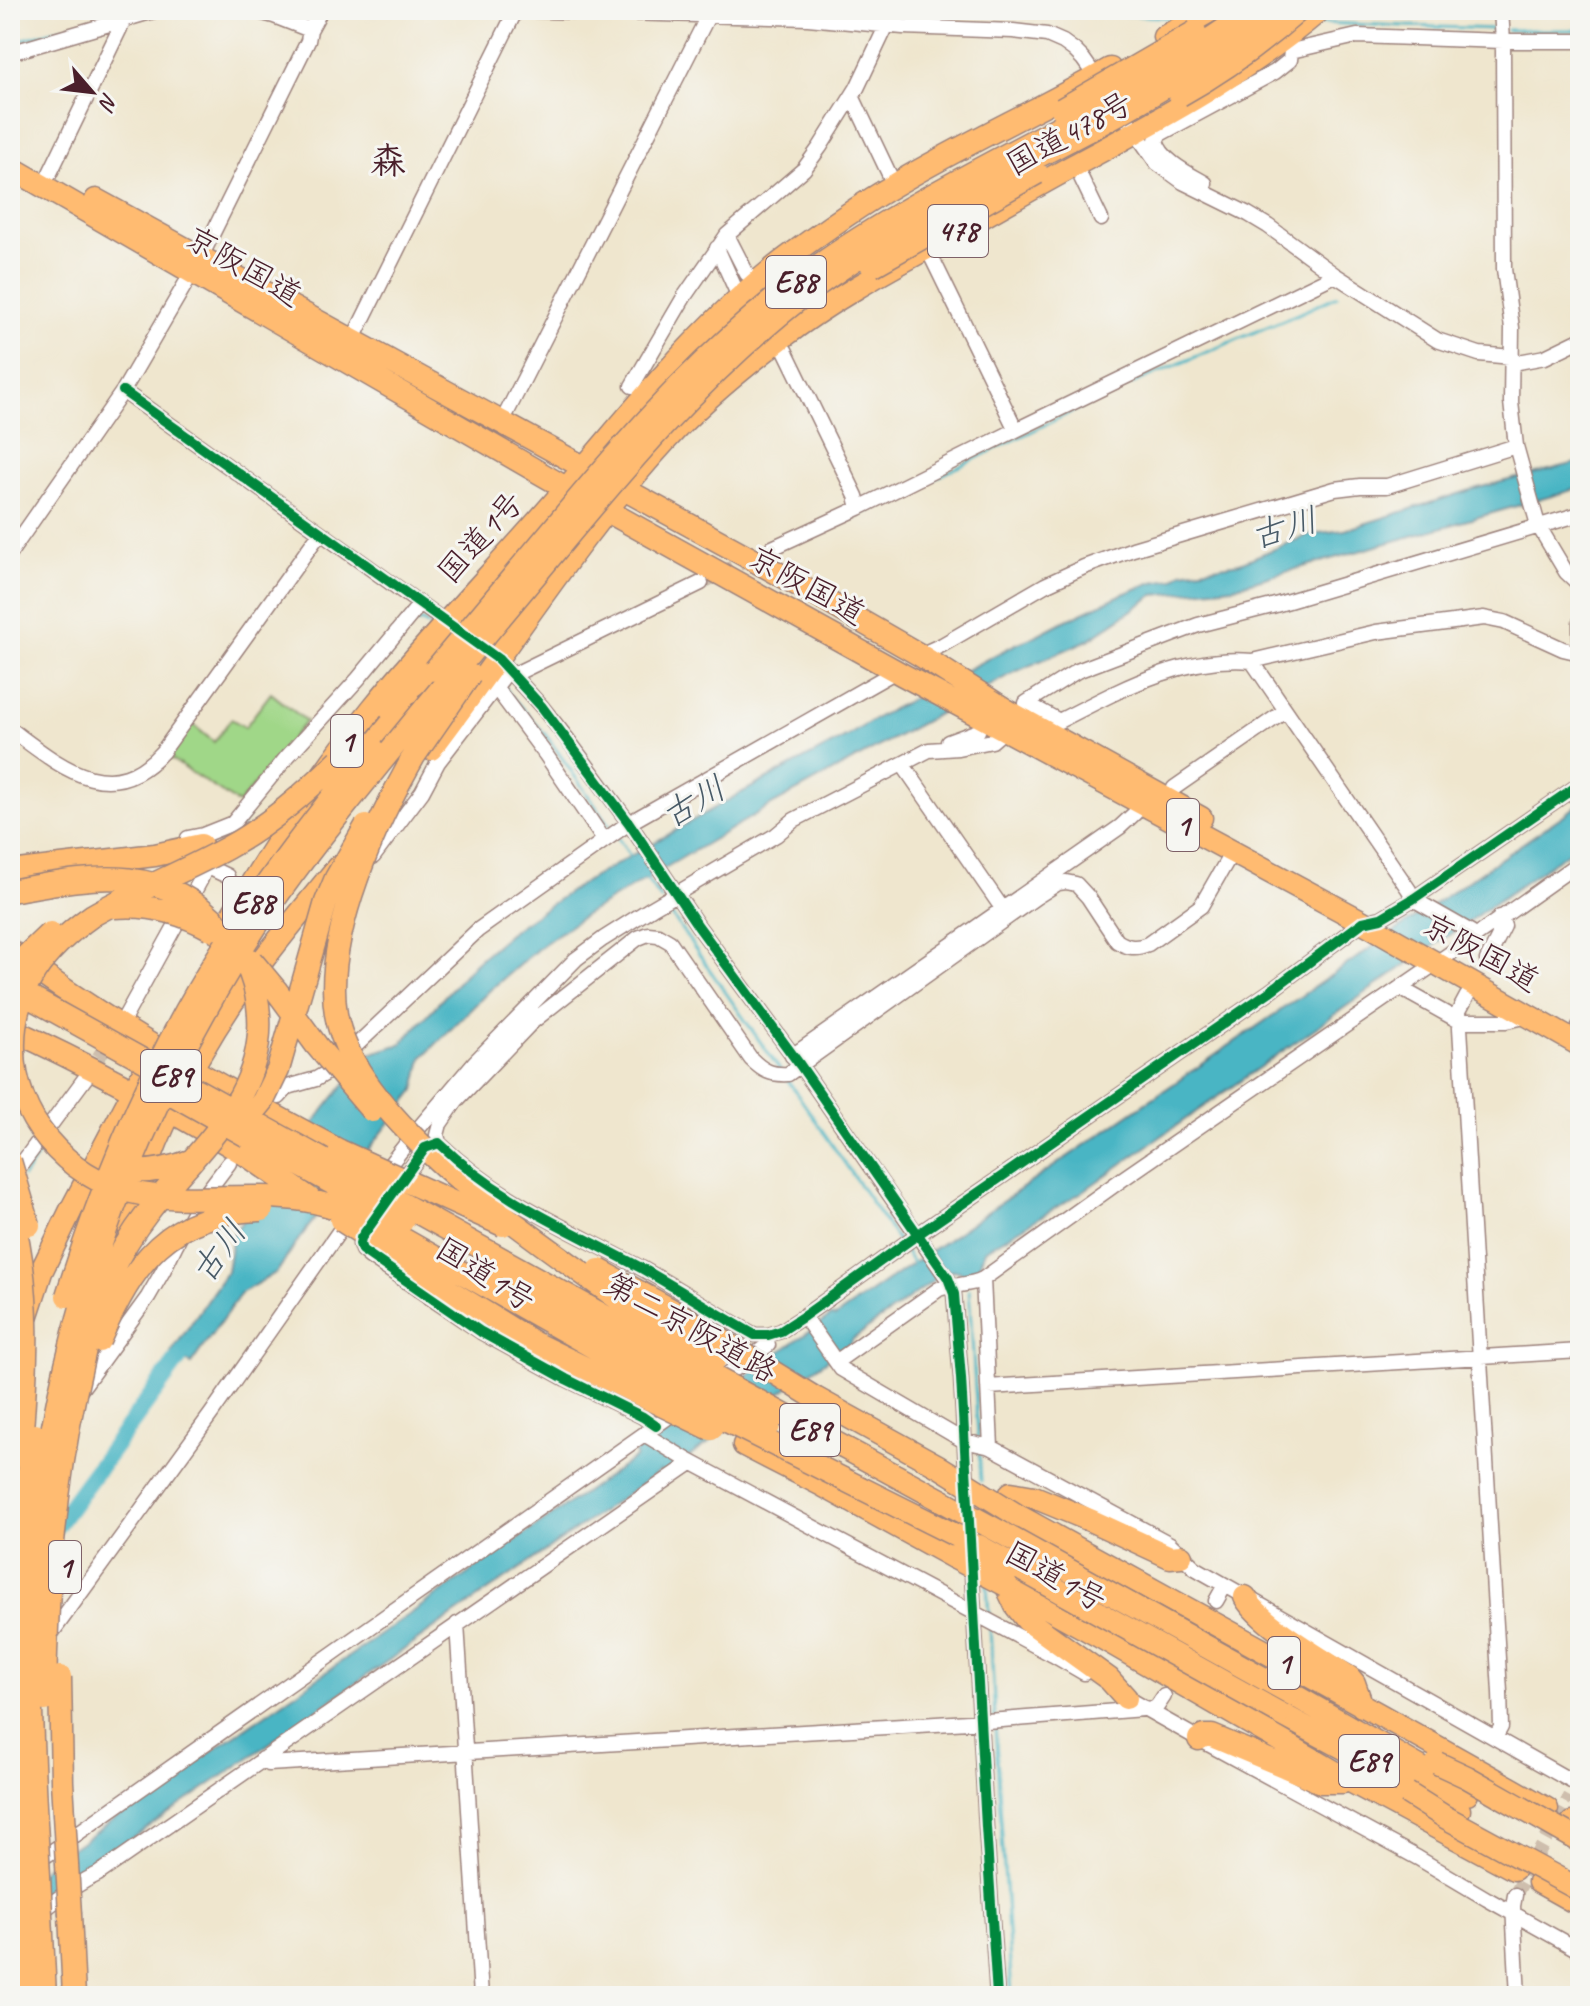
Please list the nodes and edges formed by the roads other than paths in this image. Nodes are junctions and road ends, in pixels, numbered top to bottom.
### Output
1 (157, 10) edge
2 (251, 10) edge
3 (321, 10) edge
4 (514, 10) edge
5 (894, 10) edge
6 (1212, 10) edge
7 (1234, 10) edge
8 (1252, 10) edge
9 (1280, 10) edge
10 (1299, 10) edge
11 (1320, 10) edge
12 (1501, 10) edge
13 (139, 12) edge
14 (708, 16) junction
15 (124, 20) junction
16 (887, 26) junction
17 (309, 36) junction
18 (1503, 41) junction
19 (1580, 41) edge
20 (10, 53) edge
21 (1096, 77) junction
22 (852, 96) junction
23 (1136, 133) junction
24 (10, 152) edge
25 (1075, 165) junction
26 (10, 167) edge
27 (49, 175) junction
28 (896, 179) junction
29 (1226, 203) junction
30 (1101, 219) dead end
31 (727, 235) junction
32 (717, 248) junction
33 (926, 255) junction
34 (196, 265) junction
35 (747, 274) dead end
36 (1335, 275) junction
37 (744, 300) junction
38 (1580, 340) edge
39 (352, 341) junction
40 (785, 343) junction
41 (1512, 360) junction
42 (632, 386) dead end
43 (123, 391) junction
44 (502, 422) junction
45 (1016, 430) junction
46 (1517, 449) junction
47 (584, 467) junction
48 (566, 488) junction
49 (624, 489) junction
50 (602, 505) junction
51 (859, 508) junction
52 (1580, 514) edge
53 (1538, 522) junction
54 (320, 533) junction
55 (770, 549) tunnel mouth
56 (10, 553) edge
57 (703, 574) junction
58 (1579, 587) edge
59 (420, 604) junction
60 (446, 622) junction
61 (1580, 622) edge
62 (1580, 653) edge
63 (924, 658) junction
64 (1252, 661) junction
65 (507, 668) junction
66 (435, 670) junction
67 (1084, 670) junction
68 (900, 673) junction
69 (496, 688) junction
70 (1032, 703) dead end
71 (1285, 711) junction
72 (995, 722) junction
73 (10, 729) edge
74 (1061, 731) junction
75 (568, 740) junction
76 (929, 750) junction
77 (417, 751) junction
78 (546, 755) junction
79 (339, 760) junction
80 (903, 765) junction
81 (1580, 784) edge
82 (1174, 788) dead end
83 (1135, 813) dead end
84 (630, 825) junction
85 (203, 835) junction
86 (604, 840) junction
87 (1232, 852) junction
88 (10, 862) edge
89 (1580, 862) edge
90 (206, 866) junction
91 (10, 872) edge
92 (227, 876) dead end
93 (10, 891) edge
94 (675, 892) junction
95 (276, 896) dead end
96 (1416, 901) junction
97 (300, 906) dead end
98 (1002, 908) junction
99 (323, 915) dead end
100 (1500, 917) junction
101 (1377, 923) junction
102 (1472, 934) junction
103 (10, 951) edge
104 (1439, 957) junction
105 (1487, 960) dead end
106 (10, 969) edge
107 (10, 976) edge
108 (10, 986) edge
109 (1400, 988) junction
110 (1467, 996) dead end
111 (10, 1004) edge
112 (126, 1015) dead end
113 (1529, 1016) junction
114 (1459, 1021) junction
115 (1580, 1026) edge
116 (10, 1029) edge
117 (1580, 1045) edge
118 (157, 1049) junction
119 (796, 1060) junction
120 (193, 1069) junction
121 (86, 1077) tunnel mouth
122 (162, 1079) junction
123 (134, 1092) junction
124 (278, 1107) junction
125 (10, 1109) edge
126 (171, 1112) junction
127 (425, 1120) junction
128 (433, 1145) junction
129 (246, 1152) junction
130 (10, 1161) edge
131 (10, 1180) edge
132 (10, 1207) edge
133 (921, 1241) junction
134 (360, 1244) junction
135 (329, 1248) junction
136 (609, 1252) junction
137 (980, 1280) junction
138 (952, 1282) junction
139 (808, 1322) junction
140 (766, 1335) junction
141 (1580, 1351) edge
142 (701, 1354) junction
143 (1479, 1357) junction
144 (835, 1361) junction
145 (545, 1367) junction
146 (27, 1372) junction
147 (988, 1387) junction
148 (10, 1400) edge
149 (697, 1406) junction
150 (650, 1432) junction
151 (967, 1443) junction
152 (989, 1447) junction
153 (64, 1456) junction
154 (690, 1462) junction
155 (944, 1470) junction
156 (10, 1485) edge
157 (1000, 1532) junction
158 (991, 1553) junction
159 (1181, 1556) junction
160 (1006, 1585) junction
161 (1225, 1585) junction
162 (1245, 1597) junction
163 (1216, 1601) dead end
164 (15, 1612) junction
165 (976, 1614) junction
166 (457, 1624) junction
167 (10, 1690) edge
168 (1135, 1703) junction
169 (1284, 1703) junction
170 (1362, 1706) junction
171 (1164, 1720) junction
172 (990, 1721) junction
173 (1495, 1738) junction
174 (1199, 1739) junction
175 (467, 1752) junction
176 (262, 1759) junction
177 (1352, 1782) junction
178 (1576, 1789) edge
179 (1463, 1802) junction
180 (1577, 1830) edge
181 (1580, 1858) edge
182 (1580, 1876) edge
183 (10, 1885) edge
184 (1580, 1890) edge
185 (1580, 1905) edge
186 (1499, 1906) junction
187 (1513, 1913) junction
188 (10, 1946) edge
189 (1580, 1951) edge
190 (29, 1996) edge
191 (47, 1996) edge
192 (74, 1996) edge
193 (481, 1996) edge
194 (997, 1996) edge
195 (1518, 1996) edge

1 - 13 street
2 - 17 street
3 - 17 street
4 - 14 street
4 - 39 street
5 - 16 street
6 - 21 highway, 国道478号 / 478
7 - 37 highway, bridge
8 - 66 highway, E88, bridge
9 - 50 highway, E88, bridge
10 - 40 highway, bridge
11 - 23 highway, 国道478号 / 478
12 - 18 street
13 - 15 street
14 - 16 street
14 - 44 street
15 - 20 street
15 - 27 street
16 - 21 street
16 - 22 street
17 - 34 street
18 - 19 street
18 - 29 street
18 - 41 street
21 - 23 street
21 - 28 highway, 国道478号 / 478
22 - 28 street
22 - 31 street
23 - 25 highway, 国道478号 / 478
23 - 29 street
24 - 27 highway, 京阪国道 / 1
25 - 30 street
25 - 33 highway, 国道478号 / 478
26 - 34 highway, 京阪国道 / 1
27 - 34 highway, 京阪国道 / 1
28 - 37 highway, 国道478号 / 478
29 - 36 street
31 - 32 street
31 - 35 street
32 - 37 street
32 - 42 street
33 - 40 highway, 国道478号 / 478
33 - 45 street
34 - 39 highway, 京阪国道 / 1
34 - 43 street
34 - 48 highway, 京阪国道 / 1
36 - 41 street
36 - 45 street
37 - 47 highway
38 - 41 street
39 - 44 highway, 京阪国道 / 1
40 - 49 highway, 国道478号 / 478
40 - 51 street
41 - 46 street
43 - 54 street
43 - 56 street
44 - 47 highway, 京阪国道 / 1
45 - 51 street
46 - 53 street
46 - 63 street
47 - 48 highway, 国道1号 / 1
47 - 49 highway, 京阪国道 / 1
48 - 50 highway, 京阪国道 / 1
48 - 60 highway, 国道1号 / 1
49 - 50 highway, 国道1号 / 1
49 - 63 highway, 京阪国道 / 1
50 - 57 highway, 京阪国道 / 1
50 - 65 highway, 国道1号 / 1
50 - 77 highway, bridge
50 - 122 highway, E88, bridge
51 - 55 street
52 - 53 street
53 - 58 street
53 - 67 street
54 - 59 street
54 - 73 street
57 - 65 street
57 - 68 highway, 京阪国道 / 1
59 - 60 street
59 - 85 street
60 - 65 street
60 - 118 highway, 国道1号 / 1
61 - 62 street
62 - 64 street
63 - 72 highway, 京阪国道 / 1
64 - 71 street
64 - 74 street
65 - 69 street
65 - 75 street
65 - 120 highway, 国道1号 / 1
66 - 79 highway
66 - 122 highway, E88, bridge
67 - 70 street
67 - 74 street
68 - 72 highway, 京阪国道 / 1
68 - 84 street
69 - 78 street
69 - 99 street
71 - 82 street
71 - 96 street
72 - 74 highway, 京阪国道 / 1
72 - 76 street
72 - 76 street
72 - 87 highway, 京阪国道 / 1
74 - 101 highway, 京阪国道 / 1
75 - 78 street
75 - 84 street
76 - 80 street
77 - 125 highway, bridge
77 - 142 highway, bridge
78 - 86 street
79 - 91 highway, bridge
79 - 149 highway, bridge
80 - 94 street
80 - 98 street
81 - 96 street
83 - 98 street
84 - 86 street
84 - 94 street
85 - 88 street
85 - 90 street
86 - 124 street
87 - 101 highway, 京阪国道 / 1
87 - 119 street
89 - 100 street
90 - 92 street
90 - 112 street
93 - 153 highway, bridge
94 - 119 street
94 - 127 street
95 - 97 street
96 - 101 street
96 - 102 street
98 - 119 street
100 - 102 street
100 - 105 street
101 - 104 highway, 京阪国道 / 1
101 - 133 street
102 - 104 street
103 - 118 highway, 国道1号 / 1
104 - 109 street
104 - 113 highway, 京阪国道 / 1
104 - 115 highway, 京阪国道 / 1
106 - 122 highway
107 - 142 highway, bridge
108 - 157 highway, 第二京阪道路 / E89, bridge
109 - 114 street
109 - 137 street
110 - 114 street
111 - 158 highway, 第二京阪道路 / E89, bridge
113 - 114 street
113 - 117 highway, 京阪国道 / 1
114 - 143 street
116 - 123 highway
118 - 120 highway, 国道1号 / 1
118 - 122 highway, 国道1号 / 1
118 - 122 highway
119 - 128 street
119 - 133 street
120 - 122 highway, 国道1号 / 1
120 - 124 highway, 国道1号 / 1
121 - 131 street
122 - 123 highway, 国道1号 / 1
122 - 126 highway, 国道1号 / 1
122 - 126 highway
122 - 129 highway
122 - 164 highway, E88, bridge
122 - 191 highway, E88, bridge
123 - 126 highway
123 - 148 highway, 国道1号 / 1
124 - 155 highway, 国道1号 / 1, bridge
126 - 129 highway
126 - 192 highway, 国道1号 / 1, bridge
127 - 128 street
127 - 135 street
128 - 134 street
128 - 136 street
129 - 156 street
129 - 160 highway, 国道1号 / 1, bridge
130 - 146 highway, bridge
132 - 146 highway, bridge
133 - 138 street
133 - 139 street
134 - 135 street
134 - 145 street
135 - 167 street
136 - 140 street
136 - 145 street
137 - 138 street
137 - 147 street
138 - 144 street
138 - 151 street
139 - 140 street
139 - 144 street
140 - 150 street
141 - 143 street
142 - 157 highway, bridge
143 - 147 street
143 - 173 street
144 - 151 street
145 - 150 street
146 - 164 highway, bridge
147 - 152 street
149 - 153 highway, bridge
149 - 158 highway, bridge
150 - 154 street
150 - 183 street
151 - 152 street
151 - 165 street
152 - 159 street
153 - 191 highway, bridge
154 - 165 street
154 - 166 street
155 - 159 highway, bridge
155 - 170 highway, 国道1号 / 1, bridge
157 - 169 highway, 第二京阪道路 / E89, bridge
158 - 169 highway, 第二京阪道路 / E89, bridge
159 - 161 street
160 - 168 highway
160 - 177 highway, 国道1号 / 1
161 - 162 street
161 - 163 street
162 - 170 highway
162 - 173 street
164 - 190 highway, E88, bridge
165 - 168 street
165 - 172 street
166 - 175 street
166 - 176 street
168 - 171 street
168 - 171 street
168 - 172 street
169 - 179 highway, 第二京阪道路 / E89
169 - 180 highway, bridge
169 - 184 highway, bridge
170 - 180 highway, 国道1号 / 1
171 - 174 street
172 - 175 street
172 - 194 street
173 - 178 street
174 - 177 highway
174 - 186 street
175 - 176 street
175 - 193 street
176 - 188 street
177 - 185 highway, 国道1号 / 1
179 - 181 highway
179 - 182 highway
186 - 187 street
186 - 187 street
187 - 189 street
187 - 195 street

